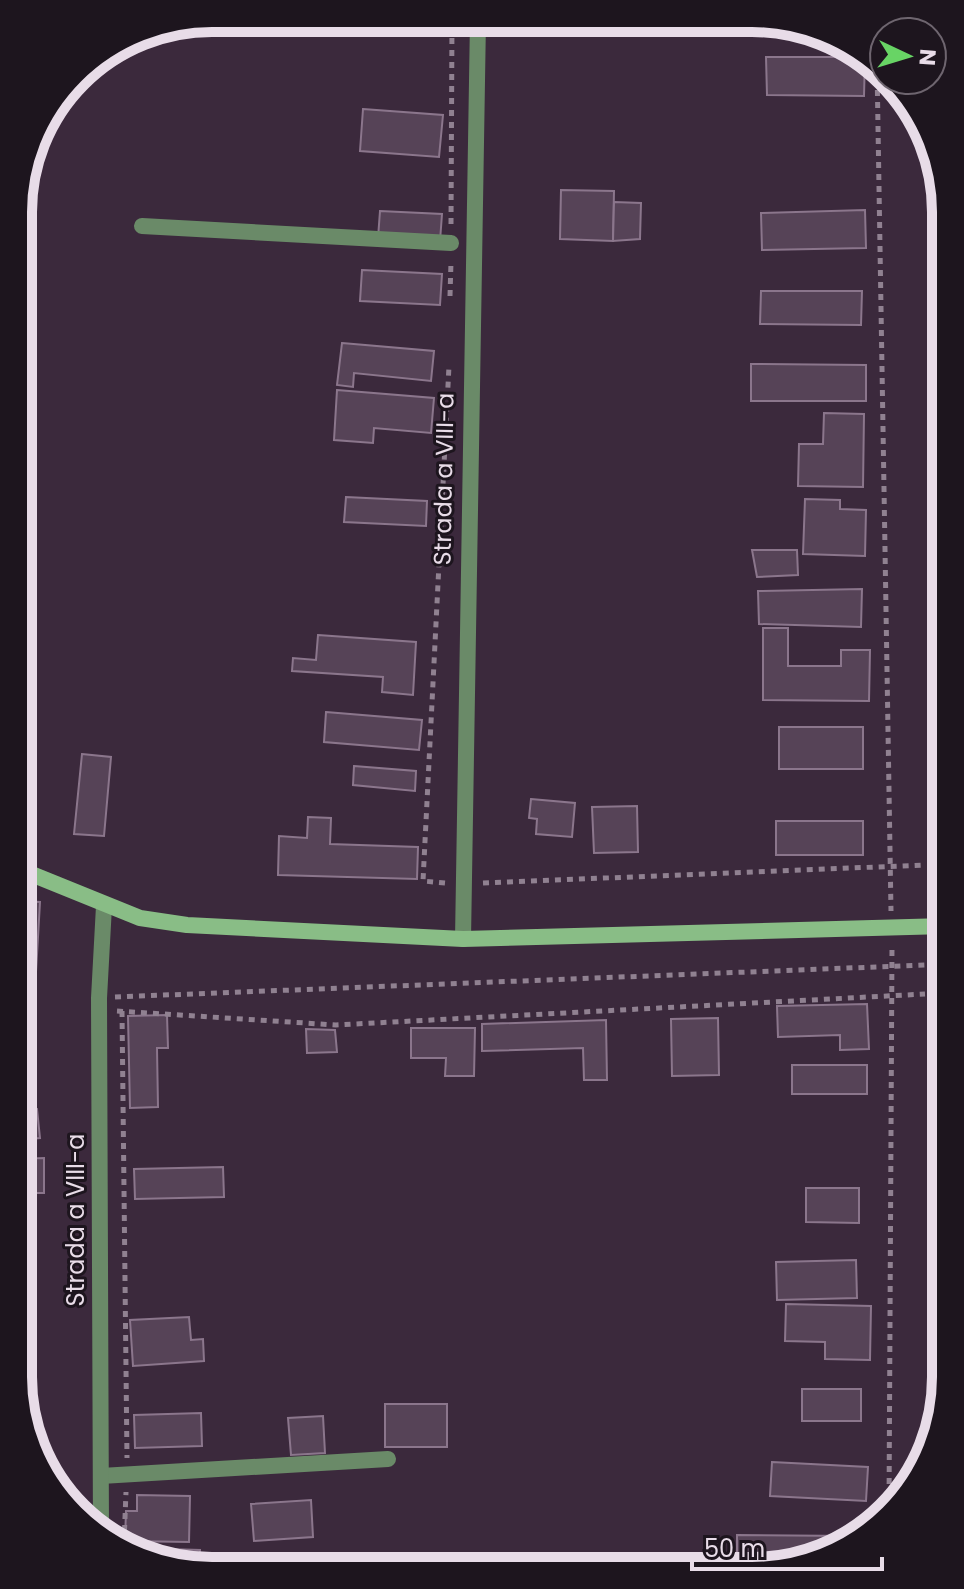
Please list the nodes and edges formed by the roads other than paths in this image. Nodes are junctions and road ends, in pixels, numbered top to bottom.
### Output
1 (478, 32) edge
2 (142, 226) dead end
3 (451, 243) road end
4 (32, 875) edge
5 (104, 906) junction
6 (932, 927) edge
7 (463, 939) junction
8 (388, 1459) dead end
9 (101, 1476) junction
10 (101, 1519) edge

1 - 7 street, Strada a VIII-a
2 - 3 street
4 - 5 street
5 - 7 street
5 - 9 street, Strada a VIII-a
6 - 7 street
8 - 9 street
9 - 10 street, Strada a VIII-a

